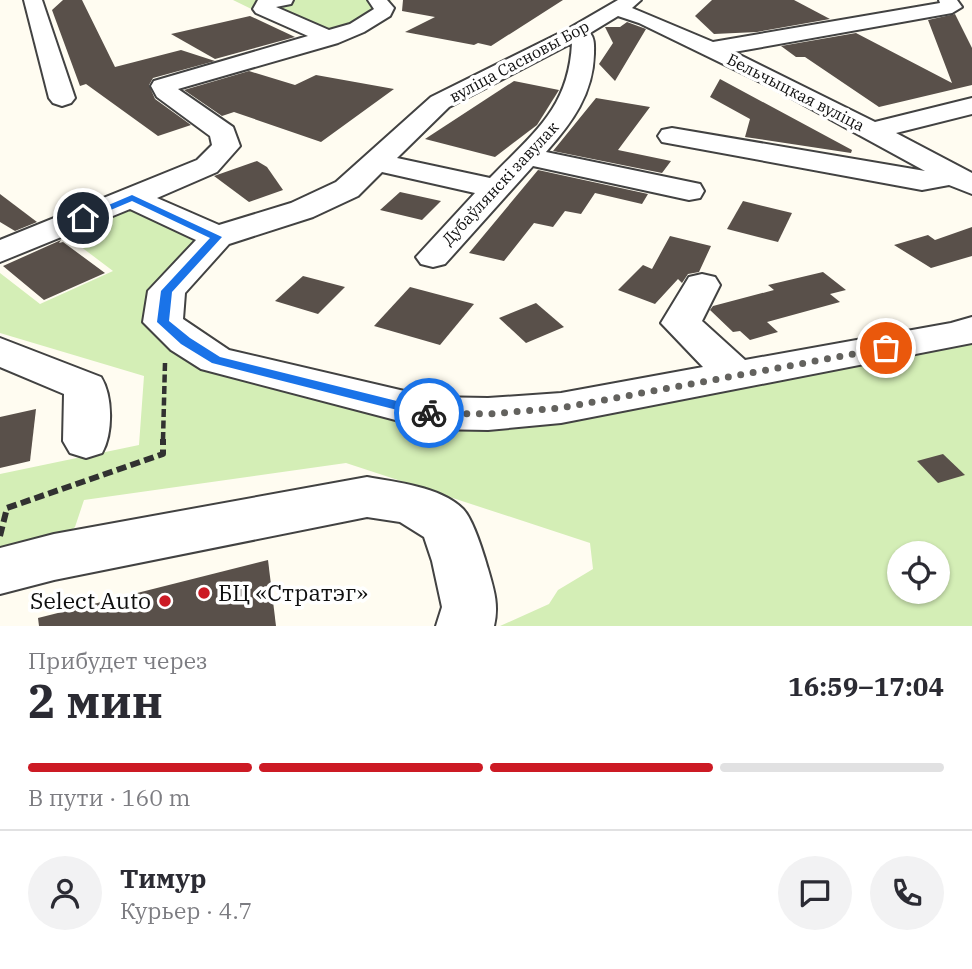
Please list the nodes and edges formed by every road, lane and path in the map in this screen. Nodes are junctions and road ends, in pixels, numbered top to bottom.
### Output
1 (33, 0) edge
2 (284, 0) edge
3 (377, 0) edge
4 (926, 0) edge
5 (946, 2) edge
6 (624, 5) edge
7 (885, 6) dead end
8 (972, 17) edge
9 (575, 33) junction
10 (330, 38) junction
11 (713, 49) junction
12 (62, 98) dead end
13 (972, 106) edge
14 (871, 131) junction
15 (672, 136) dead end
16 (526, 156) junction
17 (376, 162) junction
18 (962, 180) edge
19 (494, 187) junction
20 (689, 191) dead end
21 (132, 198) junction
22 (217, 237) junction
23 (0, 252) edge
24 (433, 257) dead end
25 (702, 285) dead end
26 (972, 329) edge
27 (0, 351) edge
28 (736, 375) junction
29 (86, 441) dead end
30 (0, 571) edge
31 (465, 626) edge

1 - 12 street
2 - 10 street
3 - 10 street
4 - 5 street
4 - 7 street
5 - 8 street
5 - 11 street
6 - 9 street, вуліца Сасновы Бор
6 - 11 street, Бельчыцкая вуліца
9 - 16 street, Дубаўлянскі завулак
9 - 17 street, вуліца Сасновы Бор
10 - 21 street
11 - 14 street, Бельчыцкая вуліца
13 - 14 street
14 - 18 street, Бельчыцкая вуліца
15 - 18 street
16 - 19 street, Дубаўлянскі завулак
16 - 20 street
17 - 19 street
17 - 22 street, вуліца Сасновы Бор
19 - 24 street, Дубаўлянскі завулак
21 - 22 street
21 - 23 street
22 - 28 street
25 - 28 street
26 - 28 street
27 - 29 street
30 - 31 street

